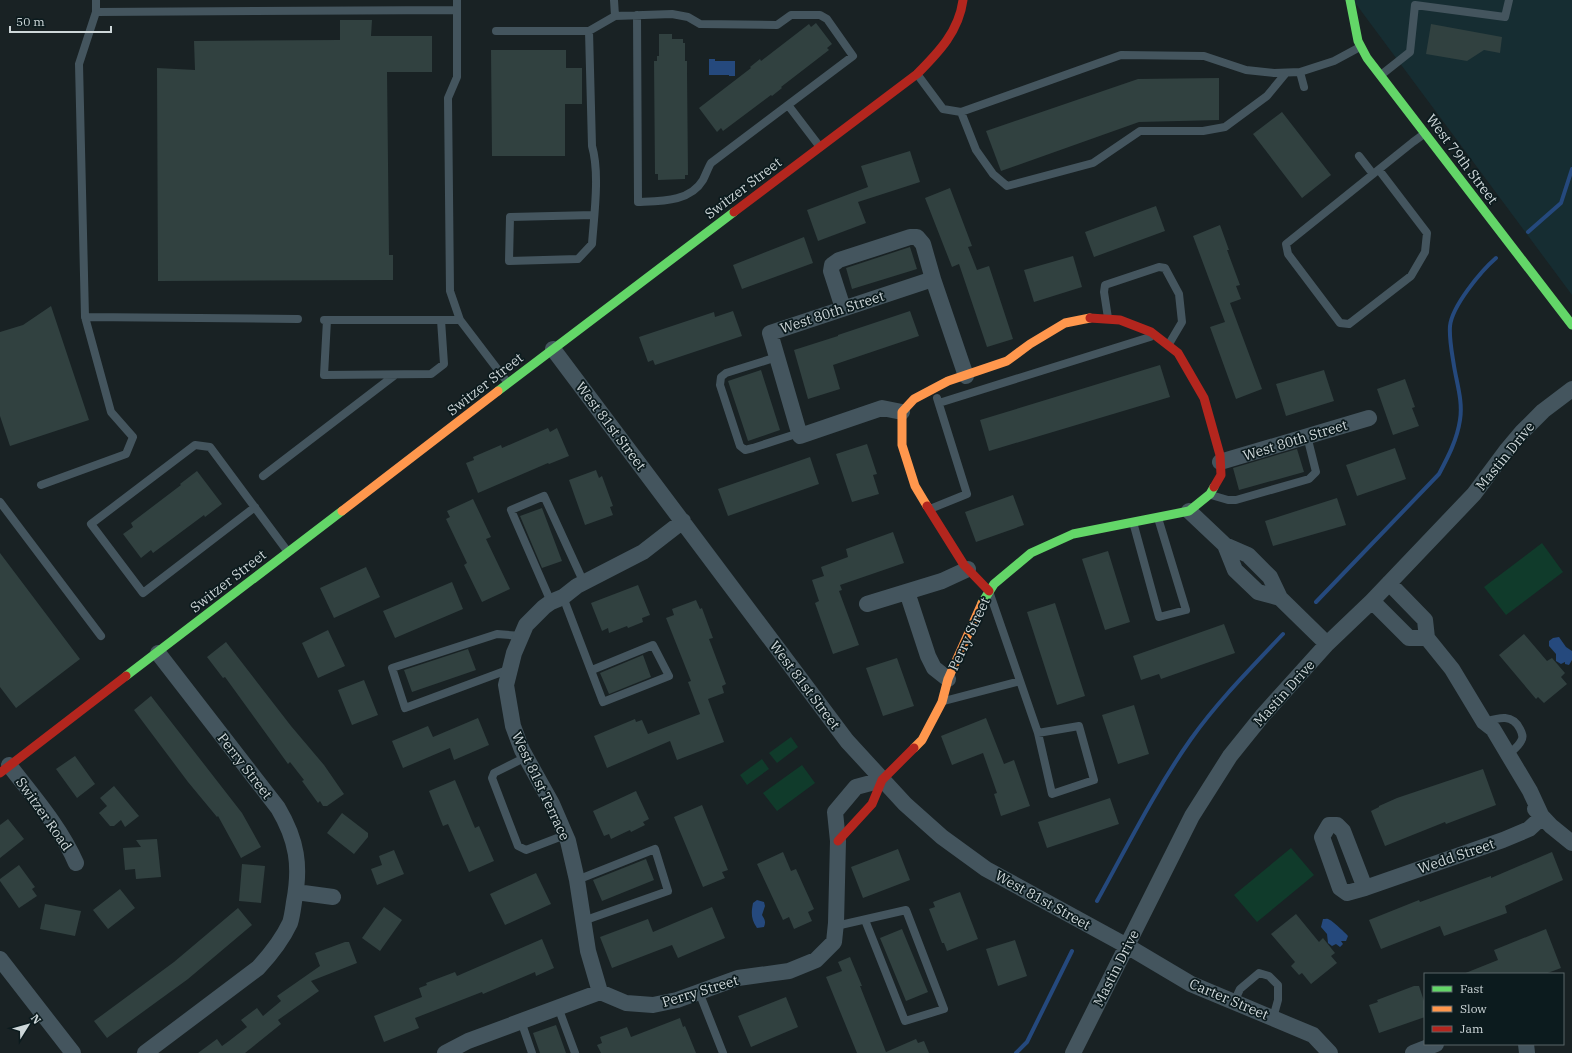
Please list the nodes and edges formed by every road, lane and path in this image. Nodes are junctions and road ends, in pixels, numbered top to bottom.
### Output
1 (96, 0) edge
2 (457, 0) edge
3 (614, 0) edge
4 (963, 0) edge
5 (1350, 0) edge
6 (1509, 0) edge
7 (457, 10) junction
8 (96, 12) junction
9 (637, 15) junction
10 (615, 16) junction
11 (496, 31) dead end
12 (589, 31) junction
13 (1361, 47) junction
14 (1300, 72) junction
15 (1286, 73) junction
16 (917, 74) junction
17 (1381, 75) junction
18 (1304, 87) dead end
19 (788, 105) junction
20 (961, 112) junction
21 (1425, 133) junction
22 (821, 147) junction
23 (1359, 156) dead end
24 (1376, 172) junction
25 (594, 215) junction
26 (933, 279) junction
27 (843, 308) junction
28 (85, 317) junction
29 (298, 319) dead end
30 (1109, 319) junction
31 (441, 320) junction
32 (460, 320) junction
33 (1572, 325) edge
34 (1155, 335) junction
35 (1168, 346) junction
36 (553, 349) junction
37 (777, 357) junction
38 (395, 375) junction
39 (966, 376) junction
40 (508, 384) junction
41 (934, 389) junction
42 (1572, 389) edge
43 (939, 403) junction
44 (902, 412) junction
45 (1369, 418) dead end
46 (799, 433) junction
47 (1307, 436) junction
48 (1220, 462) junction
49 (263, 476) dead end
50 (41, 485) dead end
51 (1210, 494) junction
52 (0, 502) edge
53 (255, 507) junction
54 (929, 509) junction
55 (1189, 511) junction
56 (1158, 517) junction
57 (682, 521) junction
58 (1133, 522) junction
59 (289, 552) junction
60 (968, 569) junction
61 (1389, 582) junction
62 (584, 583) junction
63 (989, 591) junction
64 (907, 592) junction
65 (557, 600) junction
66 (1372, 600) junction
67 (868, 604) dead end
68 (101, 636) dead end
69 (521, 636) junction
70 (1427, 638) junction
71 (1327, 644) junction
72 (158, 653) junction
73 (510, 669) junction
74 (592, 670) junction
75 (948, 679) junction
76 (1020, 681) junction
77 (942, 702) junction
78 (1484, 722) junction
79 (1038, 733) junction
80 (526, 757) junction
81 (1504, 757) junction
82 (5, 769) edge
83 (882, 780) junction
84 (1542, 816) junction
85 (565, 835) junction
86 (838, 841) junction
87 (1572, 842) edge
88 (76, 864) dead end
89 (577, 880) junction
90 (1364, 888) dead end
91 (296, 892) junction
92 (333, 897) dead end
93 (864, 920) junction
94 (583, 921) junction
95 (836, 926) junction
96 (1127, 946) junction
97 (0, 959) edge
98 (600, 992) junction
99 (699, 992) junction
100 (1234, 1002) junction
101 (558, 1007) junction
102 (1273, 1018) junction
103 (521, 1021) junction
104 (1433, 1045) edge
105 (72, 1053) edge
106 (145, 1053) edge
107 (445, 1053) edge
108 (532, 1053) edge
109 (575, 1053) edge
110 (723, 1053) edge
111 (1073, 1053) edge
112 (1330, 1053) edge
113 (1413, 1053) edge

1 - 8 lane
2 - 7 lane
3 - 10 lane
4 - 16 street, Switzer Street
5 - 13 street, West 79th Street
6 - 17 lane
7 - 8 lane
7 - 32 lane
8 - 28 lane
9 - 10 lane
9 - 19 lane
9 - 19 lane
10 - 12 lane
11 - 12 lane
12 - 25 lane
13 - 14 lane
13 - 17 street, West 79th Street
14 - 15 lane
14 - 18 lane
15 - 20 lane
15 - 20 lane
16 - 20 lane
16 - 22 street, Switzer Street
17 - 21 street, West 79th Street
19 - 22 lane
21 - 24 lane
21 - 33 street, West 79th Street
22 - 36 street, Switzer Street
23 - 24 lane
24 - 24 lane
25 - 25 lane
26 - 27 street, West 80th Street
26 - 27 street
26 - 39 street
27 - 37 street, West 80th Street
28 - 29 lane
28 - 50 lane
30 - 34 street
30 - 35 lane
30 - 39 street
31 - 32 lane
31 - 38 lane
31 - 38 lane
32 - 40 lane
34 - 35 street
34 - 43 lane
35 - 48 street
36 - 40 street, Switzer Street
36 - 57 street, West 81st Street
37 - 46 street, West 80th Street
37 - 46 lane
38 - 49 lane
39 - 41 street
40 - 59 street, Switzer Street
41 - 43 lane
41 - 44 street
42 - 61 street, Mastin Drive
43 - 54 lane
44 - 46 street
44 - 54 street
45 - 47 street, West 80th Street
47 - 48 street, West 80th Street
47 - 51 lane
48 - 51 street
51 - 55 street
52 - 68 lane
53 - 53 lane
53 - 59 lane
54 - 60 street
55 - 56 street, Perry Street
55 - 71 street
56 - 58 street, Perry Street
56 - 58 lane
57 - 62 street, West 81st Terrace
57 - 83 street, West 81st Street
58 - 63 street, Perry Street
59 - 72 street, Switzer Street
60 - 63 street
60 - 64 street
61 - 66 street, Mastin Drive
61 - 70 street
62 - 65 street, West 81st Terrace
62 - 65 lane
63 - 75 street, Perry Street
63 - 76 lane
64 - 67 street
64 - 75 street
65 - 69 street, West 81st Terrace
65 - 74 lane
66 - 70 street
66 - 71 street, Mastin Drive
69 - 73 street, West 81st Terrace
69 - 73 lane
70 - 78 street
71 - 96 street, Mastin Drive
72 - 82 street, Switzer Street
72 - 91 street, Perry Street
73 - 80 street, West 81st Terrace
74 - 74 lane
75 - 77 street, Perry Street
76 - 77 lane
76 - 79 lane
77 - 83 street, Perry Street
78 - 81 street
78 - 81 lane
79 - 79 lane
80 - 85 street, West 81st Terrace
80 - 85 lane
81 - 84 street
82 - 88 street, Switzer Road
83 - 86 street, Perry Street
83 - 86 street, Perry Street
83 - 96 street, West 81st Street
84 - 87 street
84 - 90 street, Wedd Street
85 - 89 street, West 81st Terrace
86 - 95 street, Perry Street
89 - 94 street, West 81st Terrace
89 - 94 lane
91 - 92 street
91 - 106 street, Perry Street
93 - 93 lane
93 - 95 lane
94 - 98 street, West 81st Terrace
95 - 99 street, Perry Street
96 - 100 street, Carter Street
96 - 111 street, Mastin Drive
97 - 105 street
98 - 99 street, Perry Street
98 - 101 street
99 - 110 lane
100 - 102 street, Carter Street
100 - 102 lane
101 - 103 street
101 - 109 lane
102 - 112 street, Carter Street
103 - 107 street
103 - 108 lane
104 - 113 street

